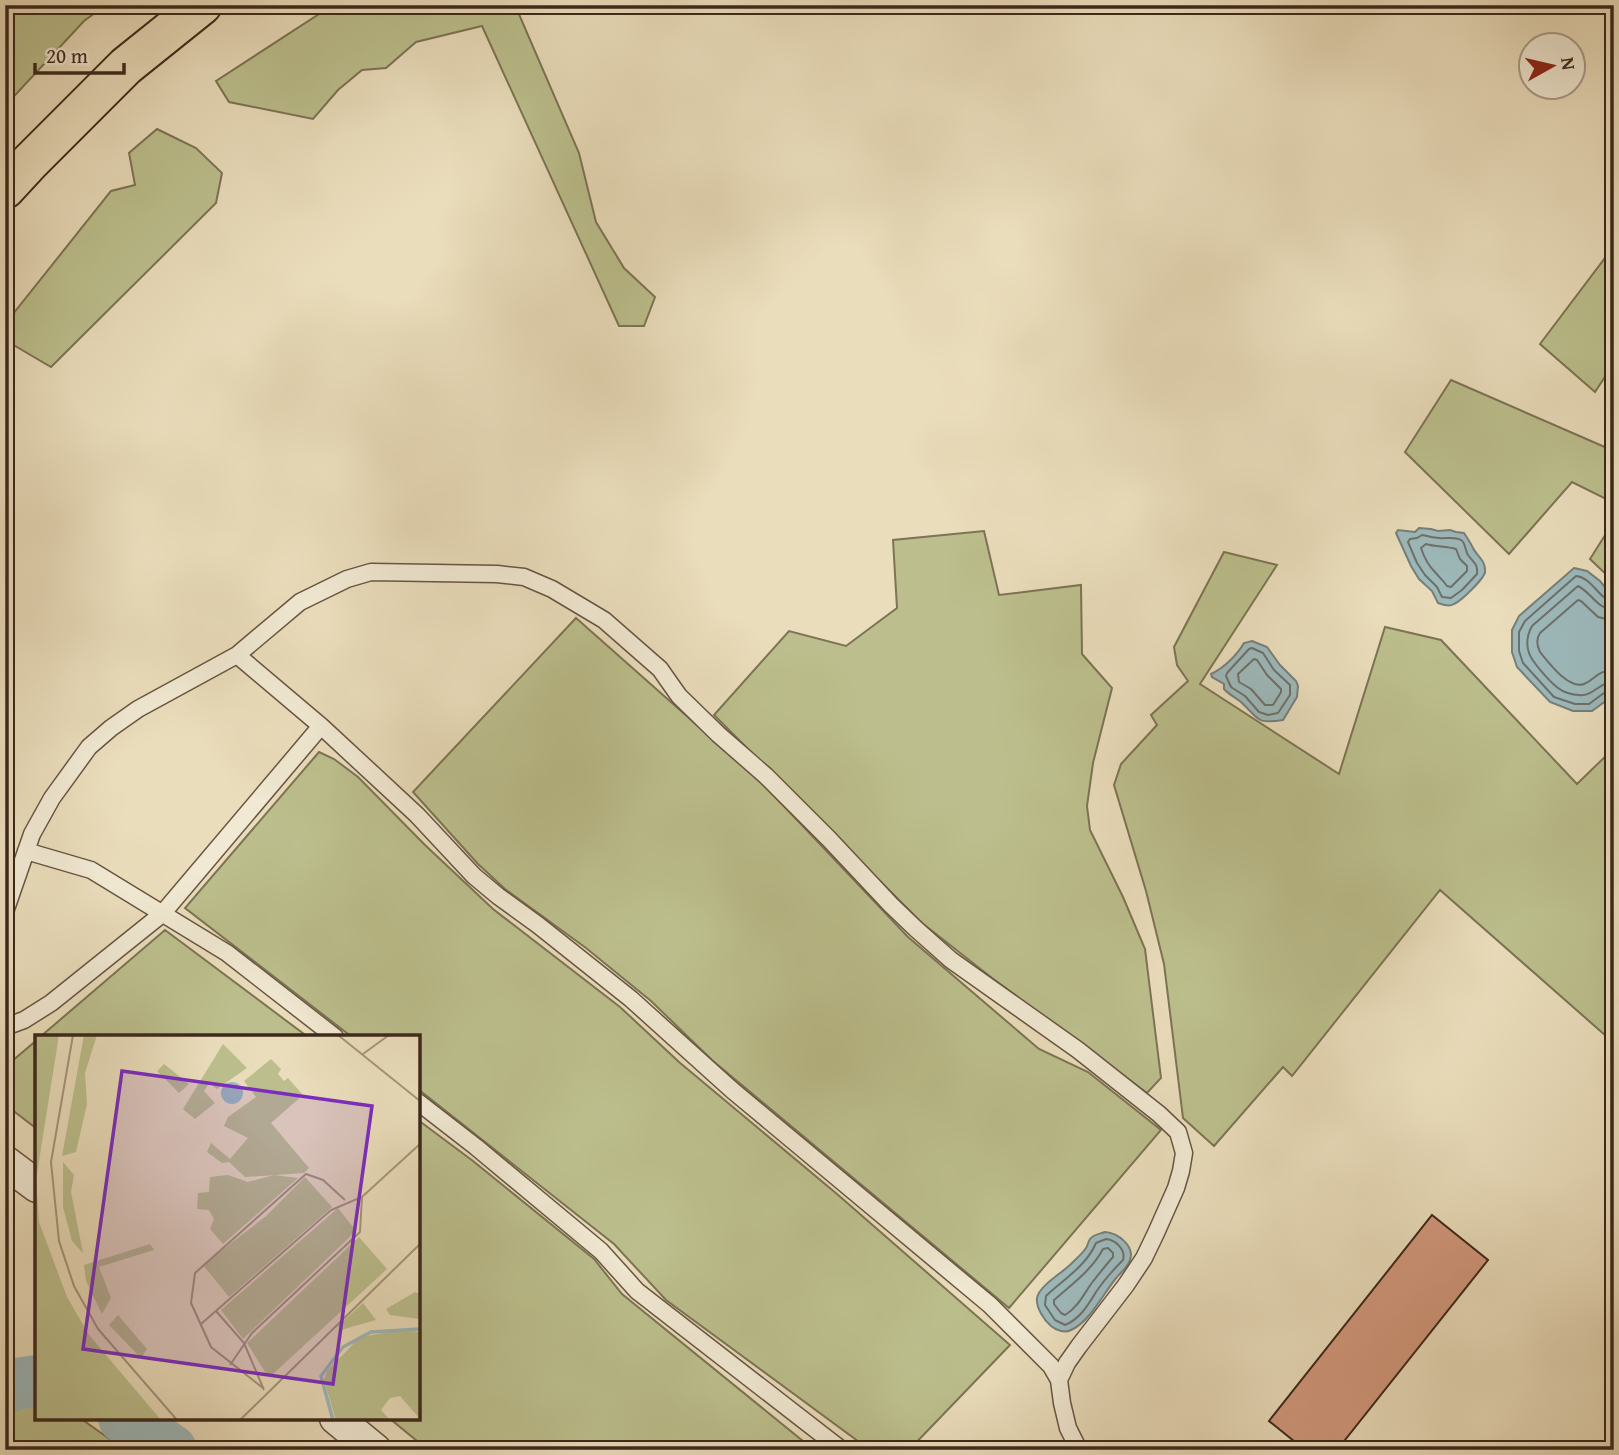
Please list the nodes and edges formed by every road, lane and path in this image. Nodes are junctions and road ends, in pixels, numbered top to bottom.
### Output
1 (202, 5) edge
2 (5, 189) edge
3 (237, 656) junction
4 (321, 726) junction
5 (26, 851) junction
6 (5, 912) edge
7 (162, 915) junction
8 (5, 1027) edge
9 (332, 1035) edge
10 (420, 1104) edge
11 (5, 1162) edge
12 (35, 1184) edge
13 (1059, 1380) junction
14 (338, 1420) edge
15 (375, 1450) edge
16 (842, 1450) edge
17 (1079, 1450) edge

1 - 2 main road
3 - 4 lane
3 - 5 lane
3 - 13 lane
4 - 7 lane
4 - 13 lane
5 - 6 lane
5 - 7 lane
7 - 8 lane
7 - 9 lane
10 - 16 lane
11 - 12 street
13 - 17 lane
14 - 15 street

